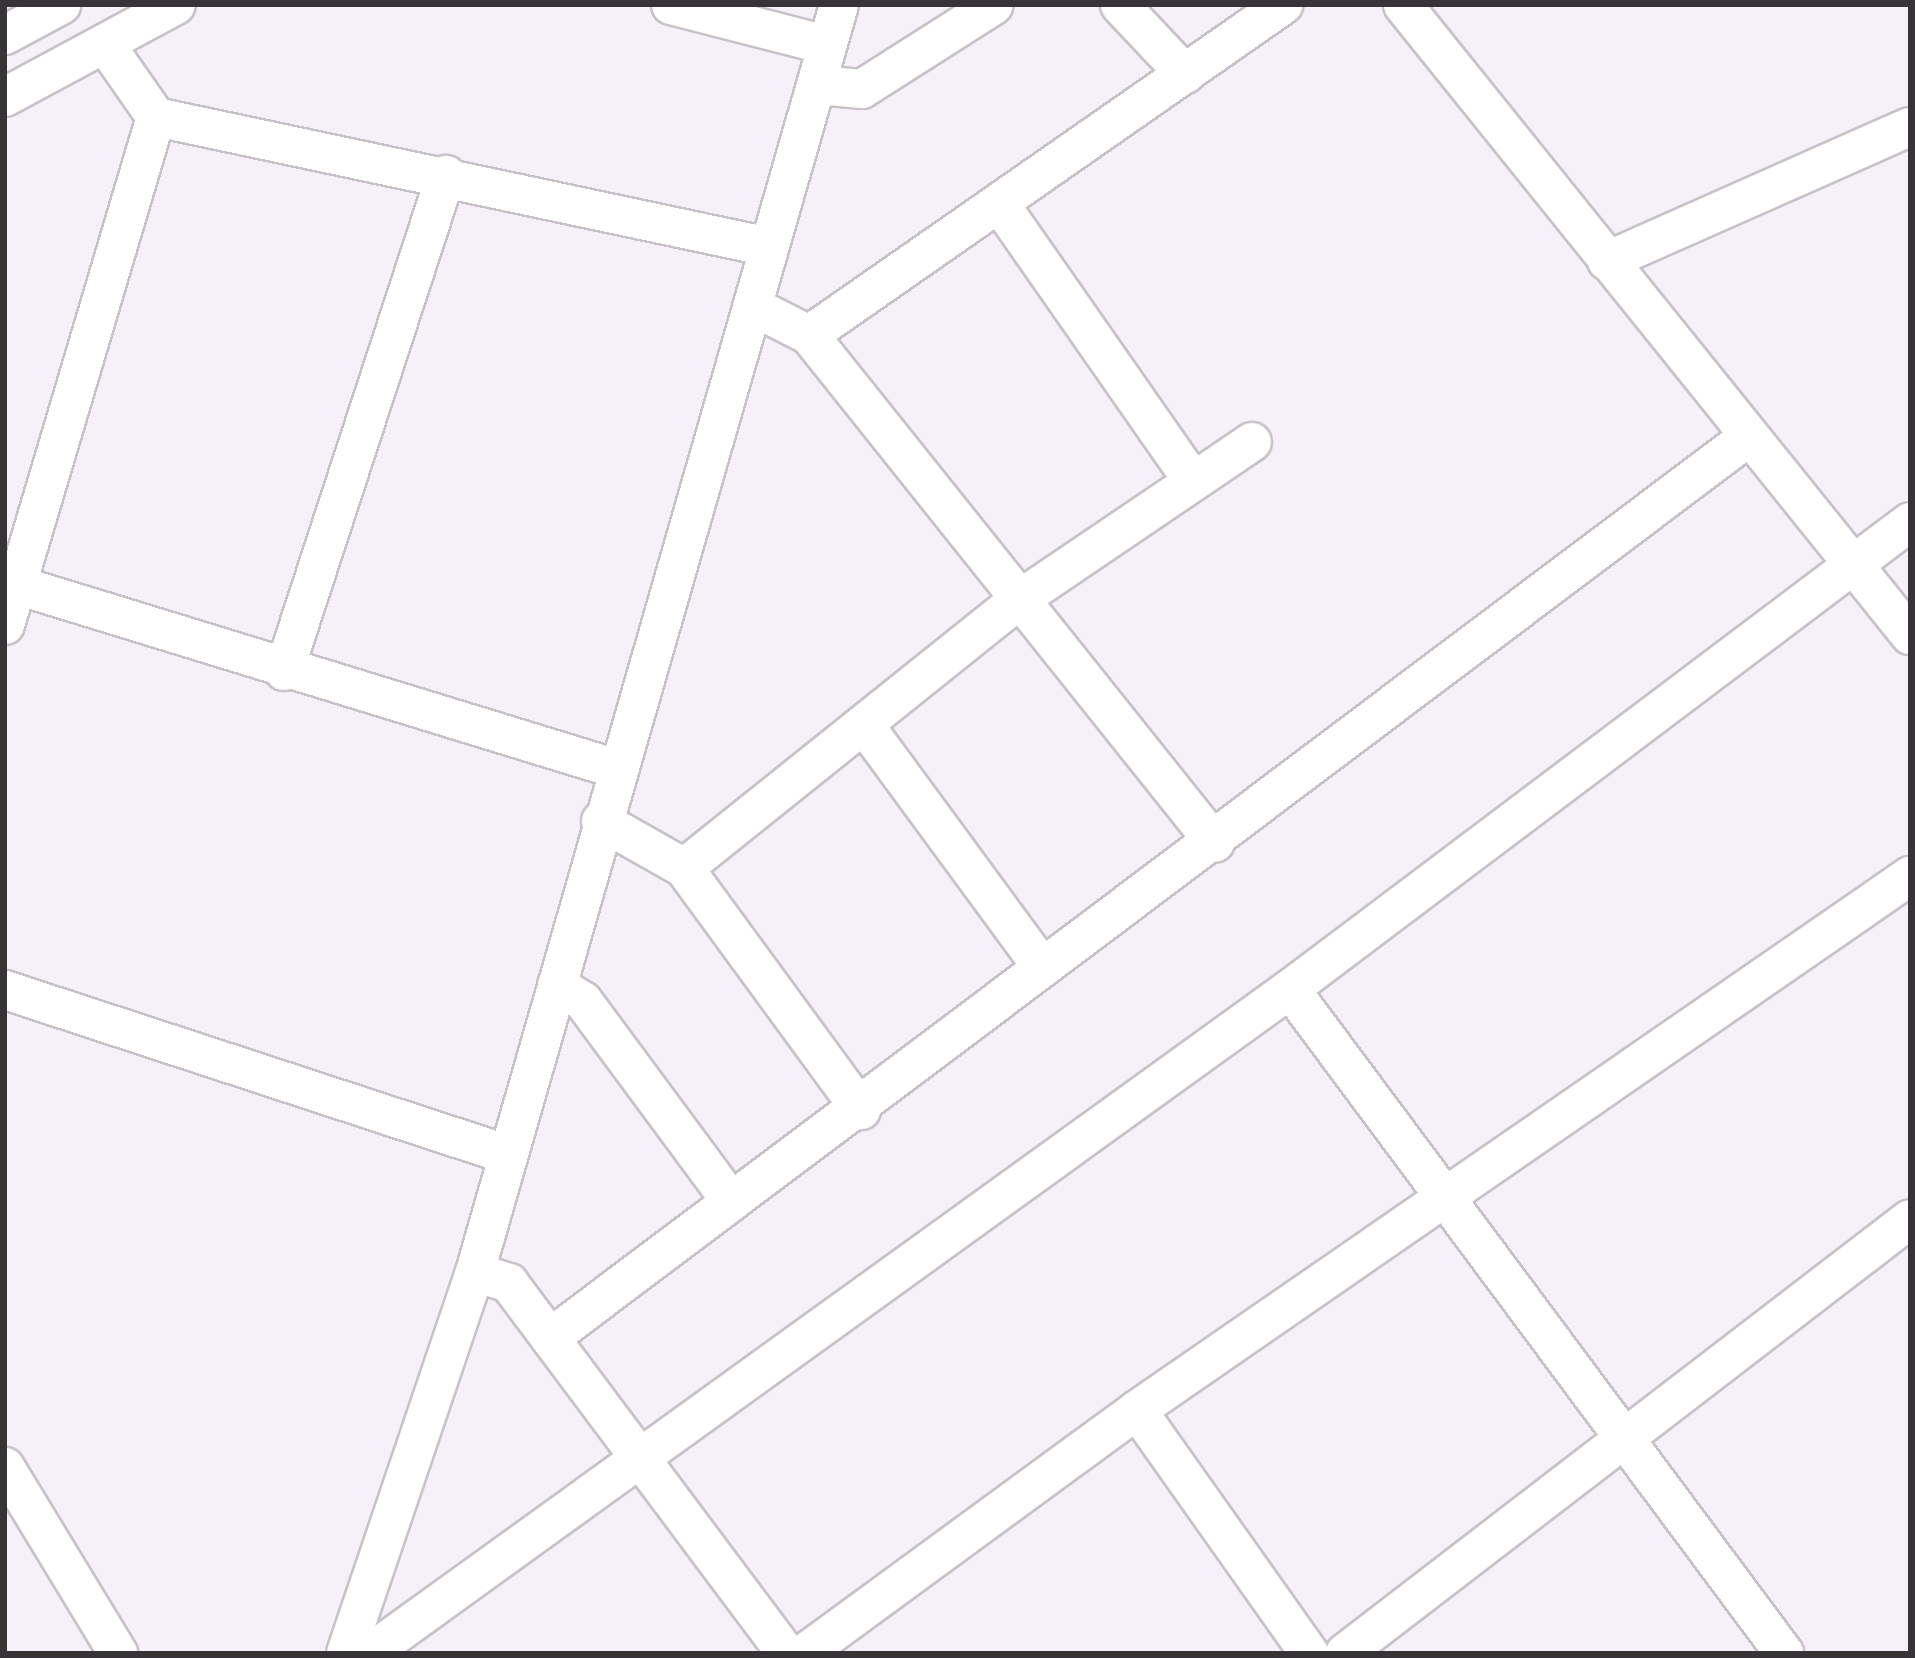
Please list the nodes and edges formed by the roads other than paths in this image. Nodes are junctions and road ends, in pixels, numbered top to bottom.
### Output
1 (61, 5) edge
2 (176, 5) edge
3 (671, 5) edge
4 (839, 5) edge
5 (994, 5) edge
6 (1120, 5) edge
7 (1283, 5) edge
8 (1402, 5) edge
9 (5, 35) edge
10 (105, 44) junction
11 (827, 45) junction
12 (1185, 74) junction
13 (818, 85) junction
14 (5, 97) edge
15 (156, 117) junction
16 (1910, 127) edge
17 (446, 175) junction
18 (999, 203) junction
19 (769, 247) junction
20 (1607, 261) junction
21 (754, 307) junction
22 (809, 335) junction
23 (1747, 438) junction
24 (1252, 442) dead end
25 (1193, 481) junction
26 (1910, 522) edge
27 (1852, 563) junction
28 (17, 585) junction
29 (1020, 599) junction
30 (5, 625) edge
31 (1910, 635) edge
32 (284, 671) junction
33 (865, 726) junction
34 (617, 769) junction
35 (601, 821) junction
36 (1215, 843) junction
37 (684, 868) junction
38 (1910, 876) edge
39 (1043, 968) junction
40 (557, 985) junction
41 (1290, 989) junction
42 (5, 990) edge
43 (862, 1110) junction
44 (509, 1155) junction
45 (1444, 1196) junction
46 (729, 1198) junction
47 (1910, 1220) edge
48 (475, 1272) junction
49 (550, 1338) junction
50 (1137, 1410) junction
51 (1624, 1434) junction
52 (642, 1463) junction
53 (5, 1467) edge
54 (118, 1653) edge
55 (346, 1653) edge
56 (370, 1653) edge
57 (786, 1653) edge
58 (805, 1653) edge
59 (1309, 1653) edge
60 (1345, 1653) edge
61 (1783, 1653) edge

1 - 9 street
2 - 10 street
3 - 11 street
4 - 11 street
5 - 13 street
6 - 12 street
7 - 12 street
8 - 20 street
10 - 14 street
10 - 15 street
11 - 13 street
12 - 18 street
13 - 19 street
15 - 17 street
15 - 28 street
16 - 20 street
17 - 19 street
17 - 32 street
18 - 22 street
18 - 25 street
19 - 21 street
20 - 23 street
21 - 22 street
21 - 34 street
22 - 29 street
23 - 27 street
23 - 36 street
24 - 25 street
25 - 29 street
26 - 27 street
27 - 31 street
27 - 41 street
28 - 30 street
28 - 32 street
29 - 33 street
29 - 36 street
32 - 34 street
33 - 37 street
33 - 39 street
34 - 35 street
35 - 37 street
35 - 40 street
36 - 39 street
37 - 43 street
38 - 45 street
39 - 43 street
40 - 44 street
40 - 46 street
41 - 45 street
41 - 52 street
42 - 44 street
43 - 46 street
44 - 48 street
45 - 50 street
45 - 51 street
46 - 49 street
47 - 51 street
48 - 49 street
48 - 55 street
49 - 52 street
50 - 58 street
50 - 59 street
51 - 60 street
51 - 61 street
52 - 56 street
52 - 57 street
53 - 54 street

